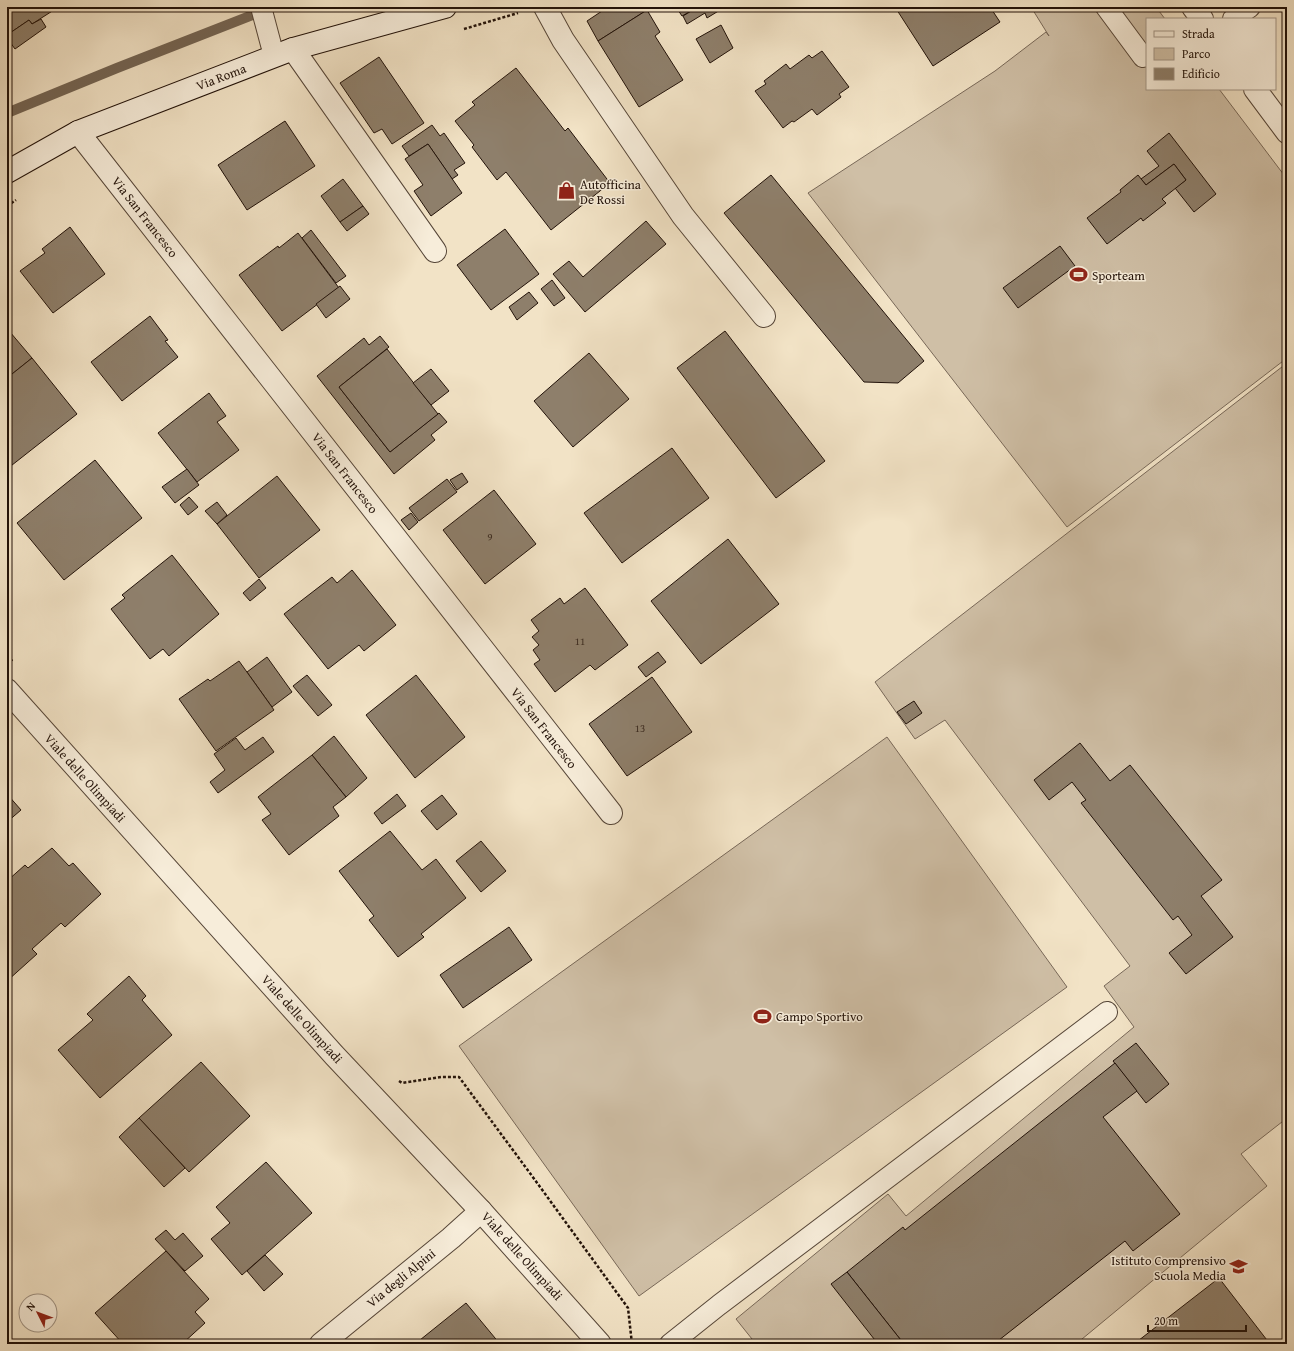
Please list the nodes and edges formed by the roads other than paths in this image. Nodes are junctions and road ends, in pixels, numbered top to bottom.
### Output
1 (261, 7) edge
2 (445, 7) edge
3 (544, 7) edge
4 (1106, 7) edge
5 (1193, 7) edge
6 (1250, 7) edge
7 (1201, 18) edge
8 (1234, 18) edge
9 (283, 53) junction
10 (1143, 57) dead end
11 (1256, 90) edge
12 (78, 132) junction
13 (1287, 132) edge
14 (7, 172) edge
15 (435, 251) dead end
16 (764, 316) dead end
17 (7, 690) edge
18 (611, 813) dead end
19 (1107, 1012) dead end
20 (481, 1211) junction
21 (321, 1344) edge
22 (600, 1344) edge
23 (670, 1344) edge

1 - 9 lane
2 - 9 street, Via Roma
3 - 16 street
4 - 10 lane
5 - 7 street
6 - 8 lane
9 - 12 street, Via Roma
9 - 15 street
11 - 13 street
12 - 14 street, Via Roma
12 - 18 street, Via San Francesco
17 - 20 street, Viale delle Olimpiadi
19 - 23 lane
20 - 21 street, Via degli Alpini
20 - 22 street, Viale delle Olimpiadi

